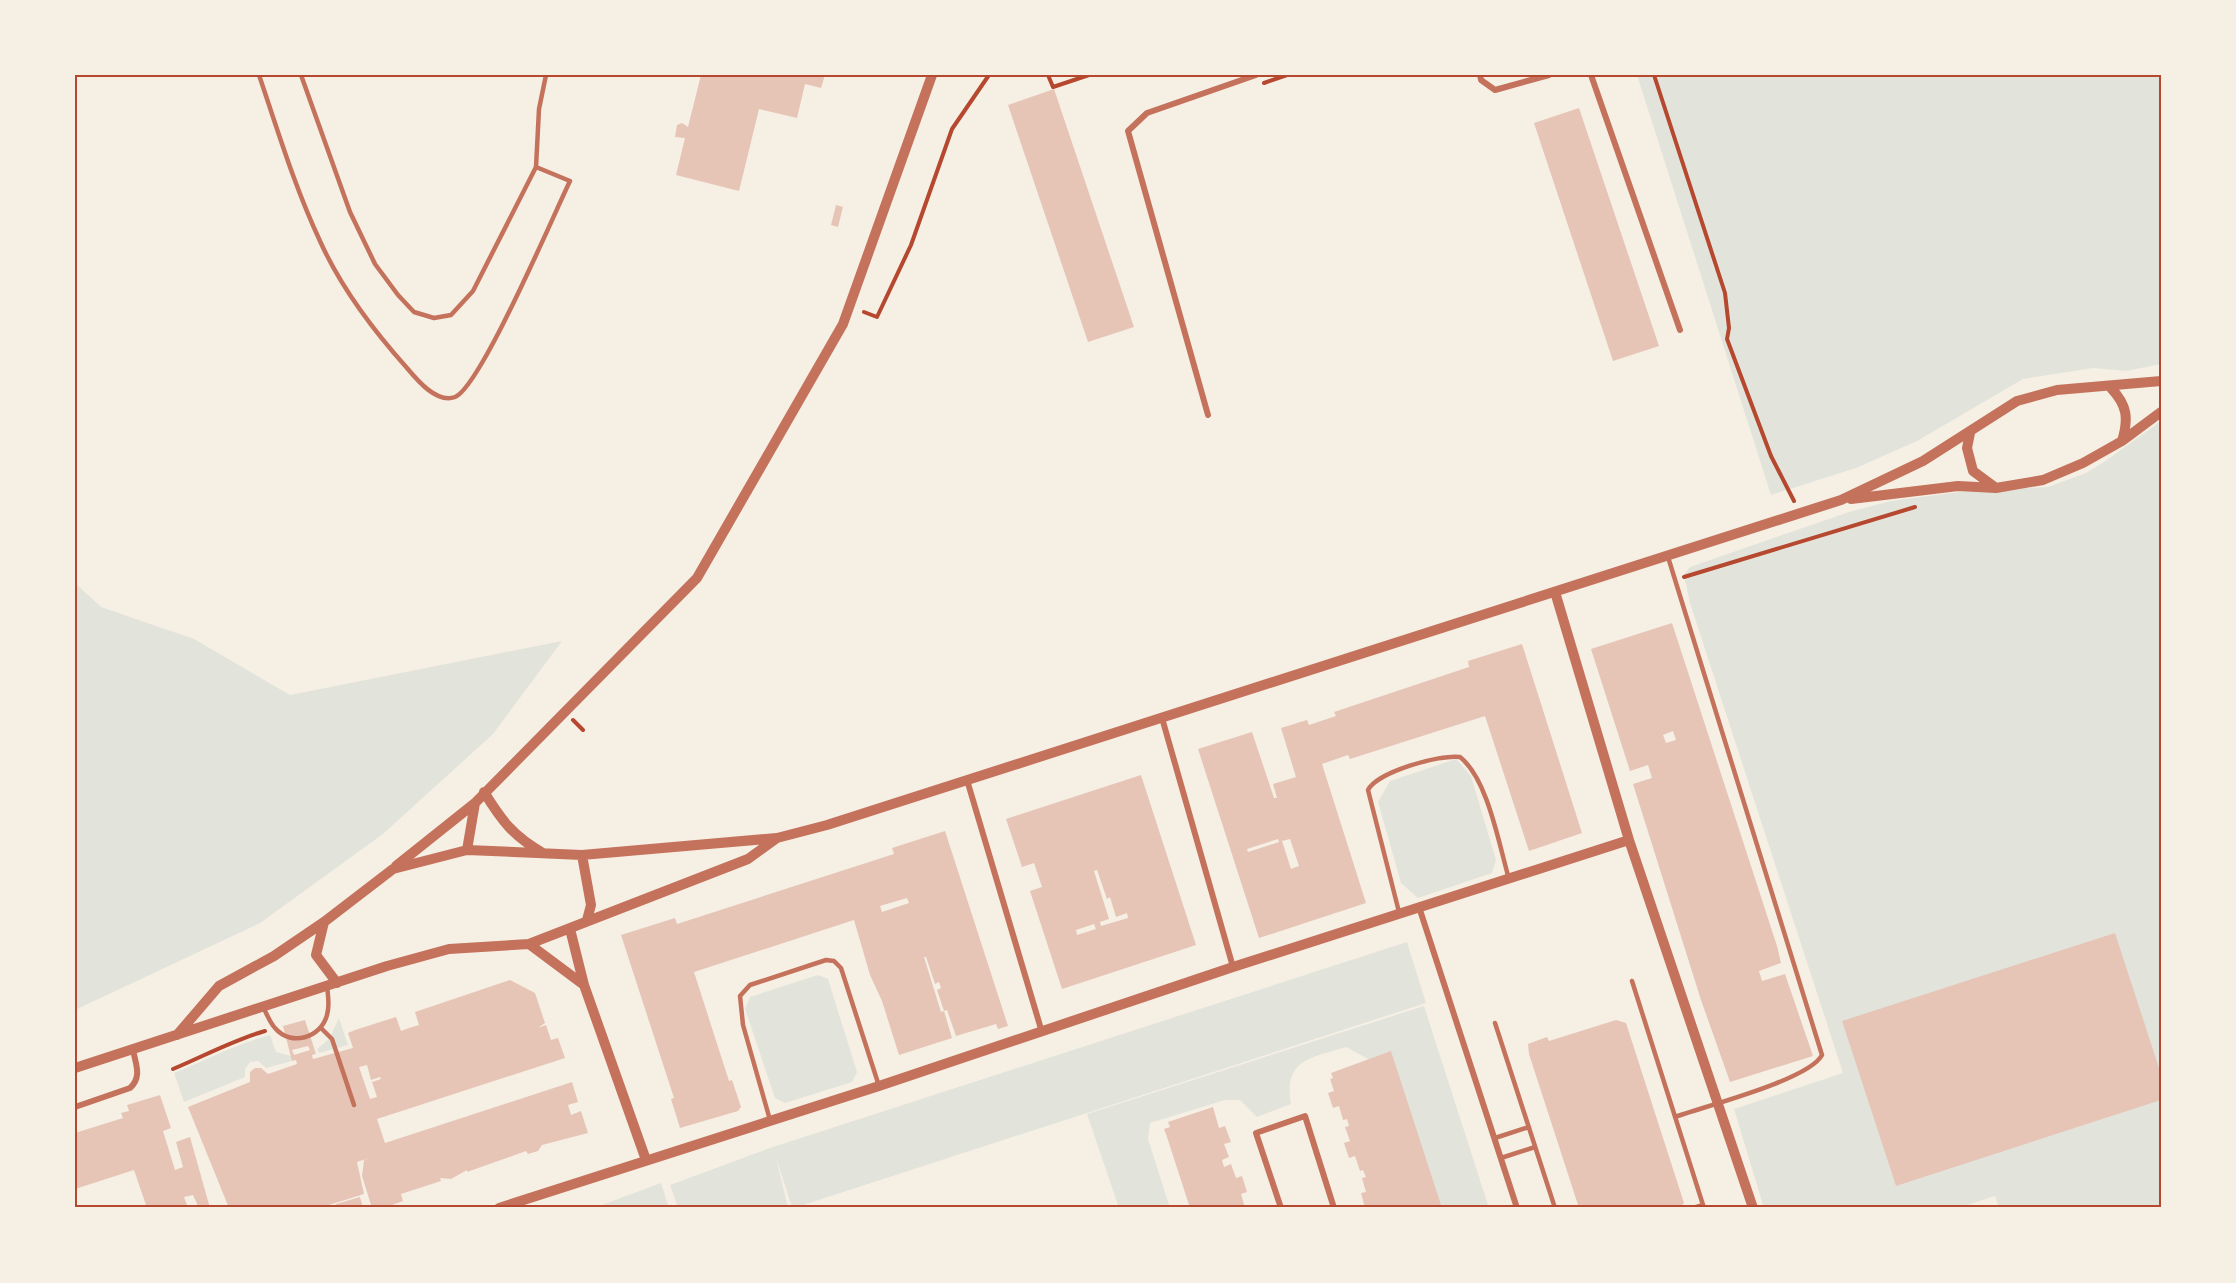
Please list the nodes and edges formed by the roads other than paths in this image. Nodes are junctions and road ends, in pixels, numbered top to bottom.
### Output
1 (259, 75) edge
2 (301, 75) edge
3 (546, 75) edge
4 (932, 75) edge
5 (1256, 75) edge
6 (1480, 75) edge
7 (1550, 75) edge
8 (1591, 75) edge
9 (536, 167) junction
10 (1680, 330) dead end
11 (2161, 381) edge
12 (2111, 388) junction
13 (2161, 412) edge
14 (1208, 415) dead end
15 (1970, 433) junction
16 (2122, 441) junction
17 (1996, 488) junction
18 (1841, 500) junction
19 (1667, 555) junction
20 (1555, 592) junction
21 (1162, 718) junction
22 (966, 779) junction
23 (484, 792) junction
24 (474, 803) junction
25 (777, 838) junction
26 (1629, 840) junction
27 (467, 850) junction
28 (546, 855) junction
29 (582, 855) junction
30 (393, 869) junction
31 (1509, 879) junction
32 (1419, 907) junction
33 (1399, 914) junction
34 (587, 920) junction
35 (324, 922) junction
36 (570, 929) junction
37 (529, 944) junction
38 (1233, 967) junction
39 (1632, 981) dead end
40 (332, 985) junction
41 (584, 985) junction
42 (263, 1007) junction
43 (1494, 1023) dead end
44 (321, 1028) junction
45 (1041, 1029) junction
46 (177, 1035) junction
47 (133, 1050) junction
48 (75, 1068) edge
49 (879, 1086) junction
50 (1717, 1102) junction
51 (354, 1105) dead end
52 (75, 1107) edge
53 (1675, 1117) junction
54 (770, 1120) junction
55 (1529, 1128) junction
56 (1494, 1138) junction
57 (1536, 1147) junction
58 (1501, 1158) junction
59 (646, 1160) junction
60 (1704, 1206) edge
61 (499, 1208) edge
62 (1281, 1208) edge
63 (1334, 1208) edge
64 (1517, 1208) edge
65 (1555, 1208) edge
66 (1693, 1208) edge
67 (1753, 1208) edge

1 - 9 lane
2 - 9 lane
3 - 9 lane
4 - 23 street
5 - 14 street
6 - 7 street
8 - 10 street
11 - 12 street
12 - 15 street
12 - 16 street
13 - 16 street
15 - 17 street
15 - 18 street
16 - 17 street
17 - 18 street
18 - 19 street
19 - 20 street
19 - 50 lane
20 - 21 street
20 - 26 street
21 - 22 street
21 - 38 street
22 - 25 street
22 - 45 street
23 - 24 street
23 - 28 street
24 - 27 street
24 - 30 street
25 - 29 street
25 - 34 street
26 - 31 street
26 - 50 street
27 - 28 street
27 - 30 street
28 - 29 street
29 - 34 street
30 - 35 street
31 - 32 street
31 - 33 lane
32 - 33 street
32 - 56 street
33 - 38 street
34 - 36 street
35 - 40 street
35 - 46 street
36 - 37 street
36 - 41 street
37 - 40 street
37 - 41 street
38 - 45 street
39 - 53 lane
40 - 42 street
40 - 44 lane
41 - 59 street
42 - 44 lane
42 - 46 street
43 - 55 lane
44 - 51 lane
45 - 49 street
46 - 47 street
47 - 48 street
47 - 52 street
49 - 54 street
49 - 54 lane
50 - 53 lane
50 - 67 street
53 - 60 lane
54 - 59 street
55 - 56 lane
55 - 57 lane
56 - 58 street
57 - 58 lane
57 - 65 lane
58 - 64 street
59 - 61 street
60 - 66 lane
62 - 63 street

